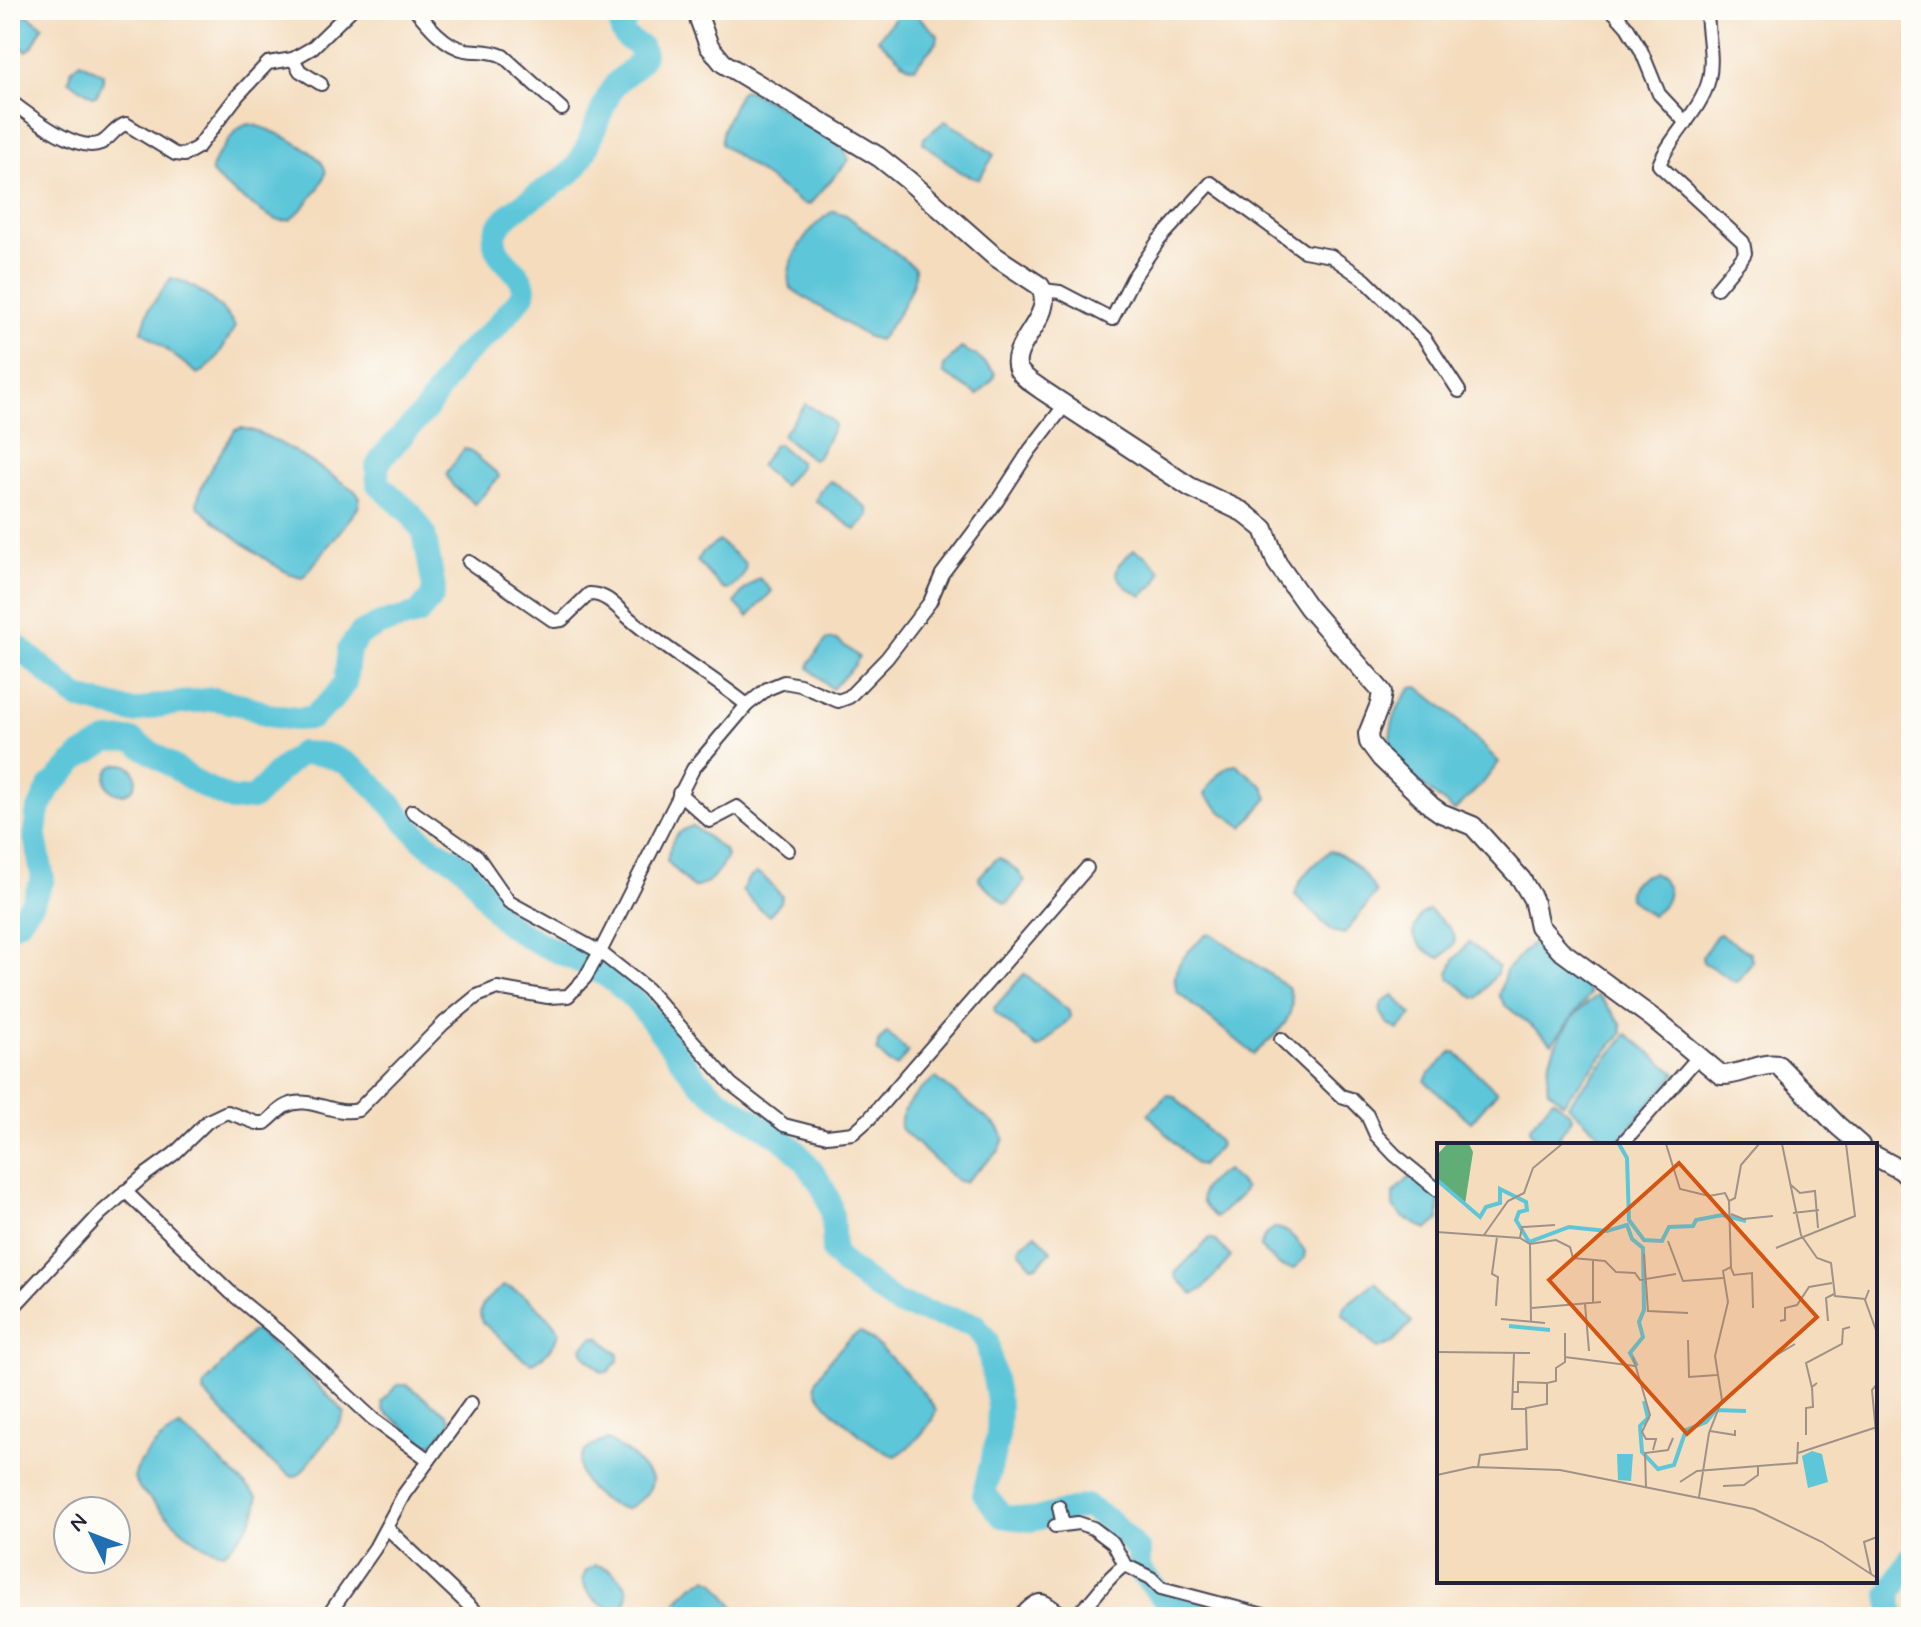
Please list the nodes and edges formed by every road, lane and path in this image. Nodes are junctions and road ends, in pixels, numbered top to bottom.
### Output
1 (351, 10) edge
2 (416, 10) edge
3 (696, 10) edge
4 (1612, 10) edge
5 (1707, 10) edge
6 (293, 59) junction
7 (321, 84) dead end
8 (10, 101) edge
9 (562, 109) dead end
10 (1686, 123) junction
11 (1717, 288) dead end
12 (1043, 290) junction
13 (1459, 391) dead end
14 (1065, 405) junction
15 (469, 562) dead end
16 (747, 705) junction
17 (679, 793) junction
18 (412, 811) dead end
19 (788, 850) dead end
20 (1087, 868) dead end
21 (597, 956) junction
22 (1281, 1039) dead end
23 (1699, 1056) junction
24 (1623, 1143) edge
25 (1858, 1143) edge
26 (1877, 1157) edge
27 (1911, 1180) edge
28 (1437, 1189) edge
29 (125, 1191) junction
30 (10, 1311) edge
31 (471, 1403) dead end
32 (429, 1460) junction
33 (1060, 1520) dead end
34 (387, 1528) junction
35 (1125, 1565) junction
36 (1234, 1612) edge
37 (327, 1617) edge
38 (481, 1617) edge
39 (1019, 1617) edge
40 (1070, 1617) edge
41 (1271, 1617) edge

1 - 6 street
2 - 9 street
3 - 12 street
4 - 10 street
5 - 10 street
6 - 7 street
6 - 8 street
10 - 11 street
12 - 13 street
12 - 14 street
14 - 16 street
14 - 23 street
15 - 16 street
16 - 17 street
17 - 19 street
17 - 21 street
18 - 21 street
20 - 21 street
21 - 29 street
22 - 28 street
23 - 24 street
23 - 25 street
26 - 27 street
29 - 30 street
29 - 32 street
31 - 32 street
32 - 34 street
33 - 35 street
34 - 37 street
34 - 38 street
35 - 36 street
35 - 40 street
36 - 41 street
39 - 40 street

